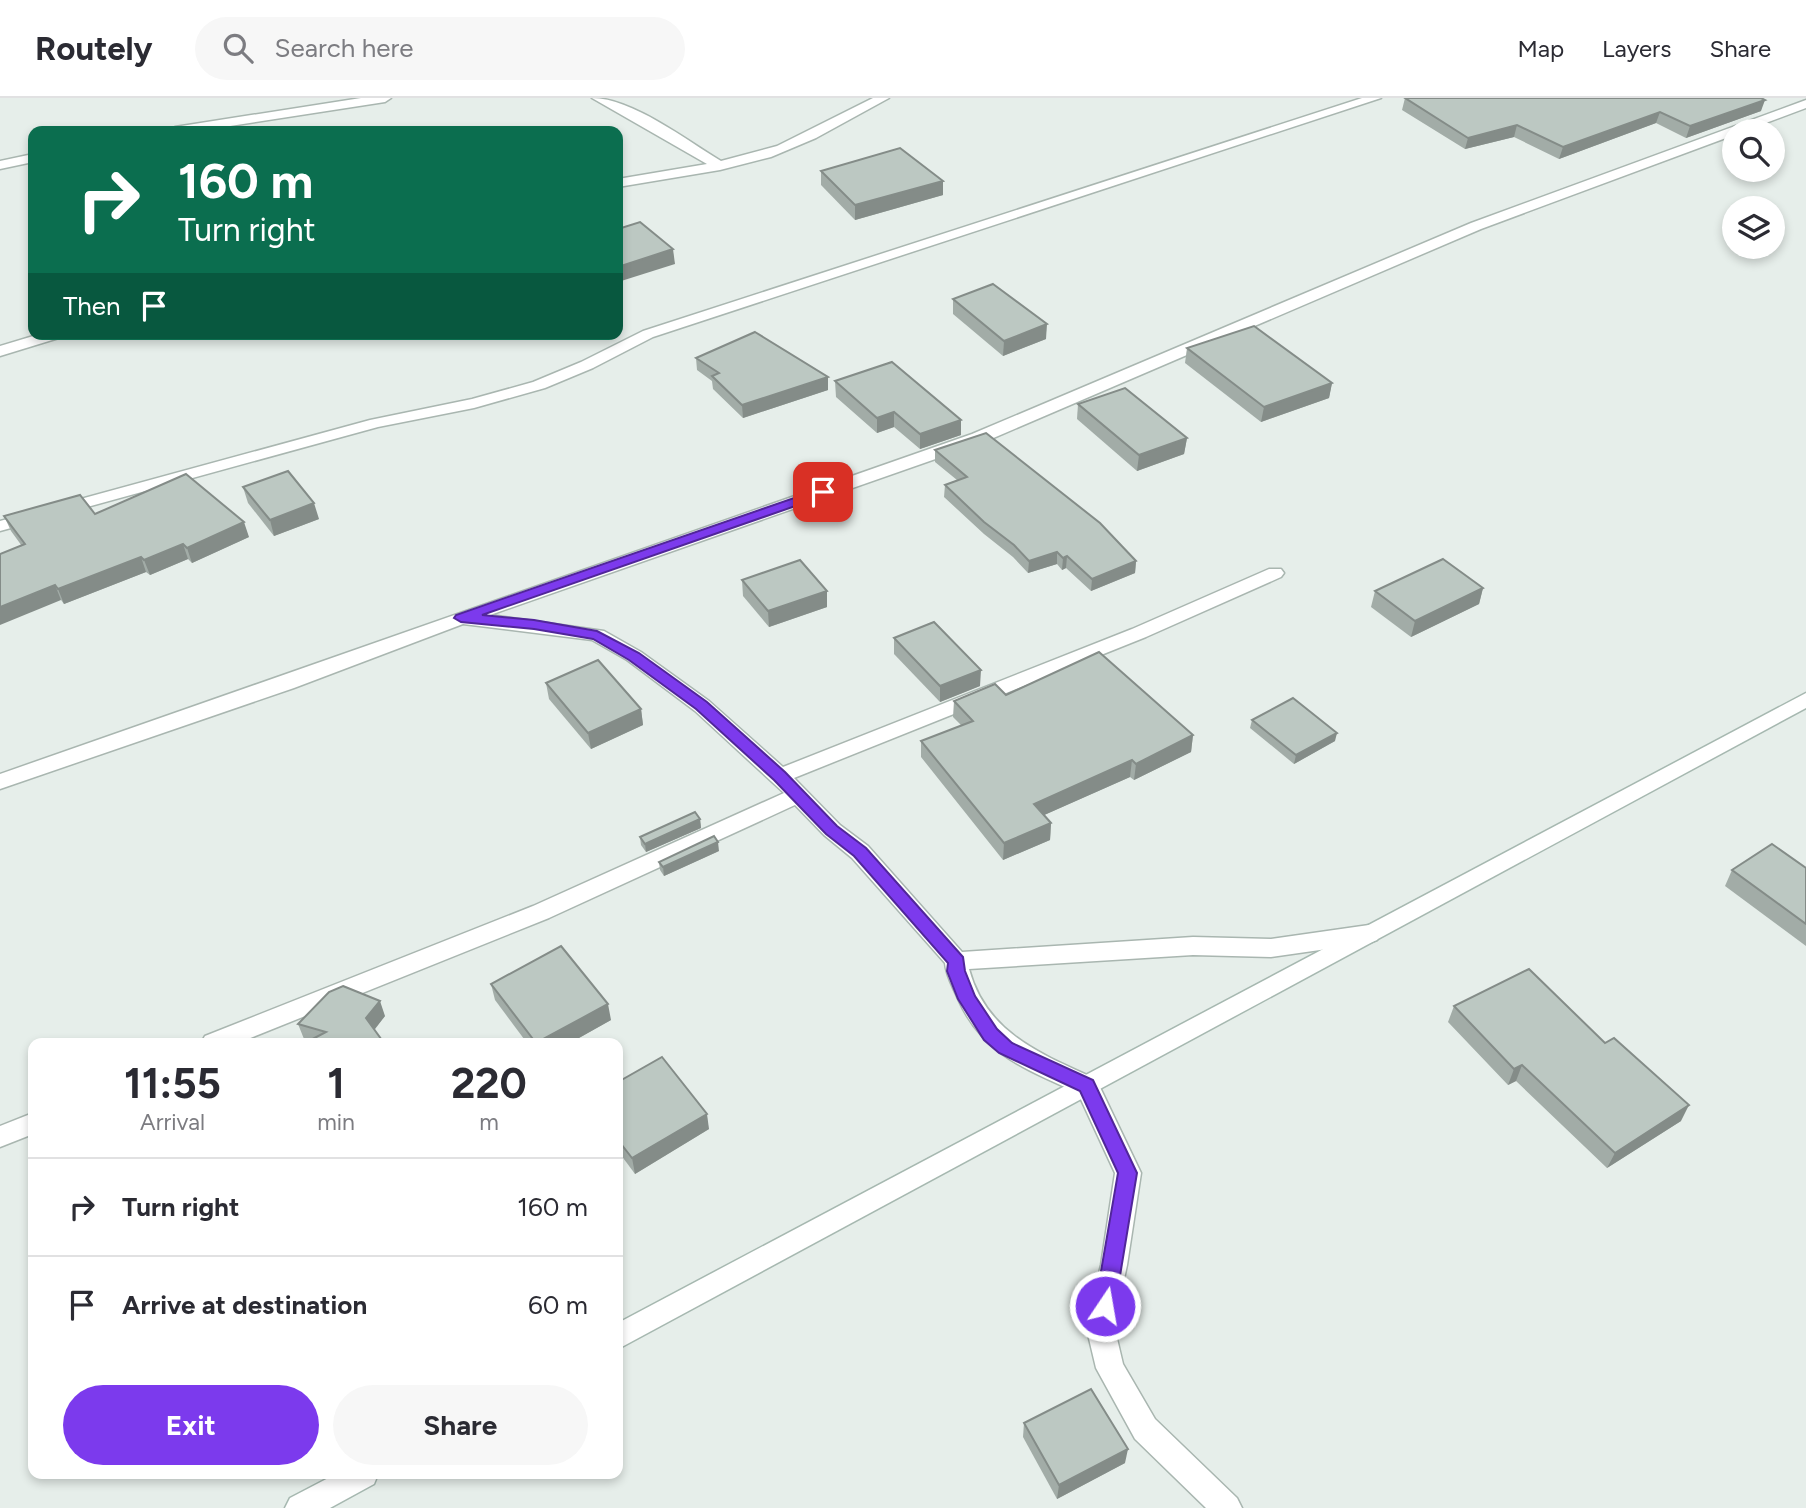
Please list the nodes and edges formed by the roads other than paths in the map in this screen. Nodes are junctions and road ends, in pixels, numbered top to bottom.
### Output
1 (385, 98) edge
2 (598, 98) edge
3 (883, 98) edge
4 (1375, 98) edge
5 (1806, 104) edge
6 (207, 126) edge
7 (28, 159) edge
8 (0, 165) edge
9 (720, 166) junction
10 (623, 182) edge
11 (37, 340) edge
12 (0, 351) edge
13 (0, 526) edge
14 (1275, 573) dead end
15 (461, 618) junction
16 (1806, 700) edge
17 (780, 776) junction
18 (0, 782) edge
19 (797, 795) junction
20 (1369, 934) junction
21 (957, 961) junction
22 (225, 1038) edge
23 (1087, 1086) junction
24 (28, 1125) edge
25 (0, 1137) edge
26 (623, 1334) edge
27 (355, 1479) edge
28 (300, 1508) edge
29 (1227, 1508) edge

1 - 6 street
2 - 9 street
3 - 9 street
4 - 13 street
5 - 15 street
7 - 8 street
9 - 10 street
11 - 12 street
14 - 17 street
15 - 17 street
15 - 18 street
16 - 20 street
17 - 19 street
19 - 21 street
19 - 22 street
20 - 21 street
20 - 23 street
21 - 23 street
23 - 26 street
23 - 29 street
24 - 25 street
27 - 28 street

